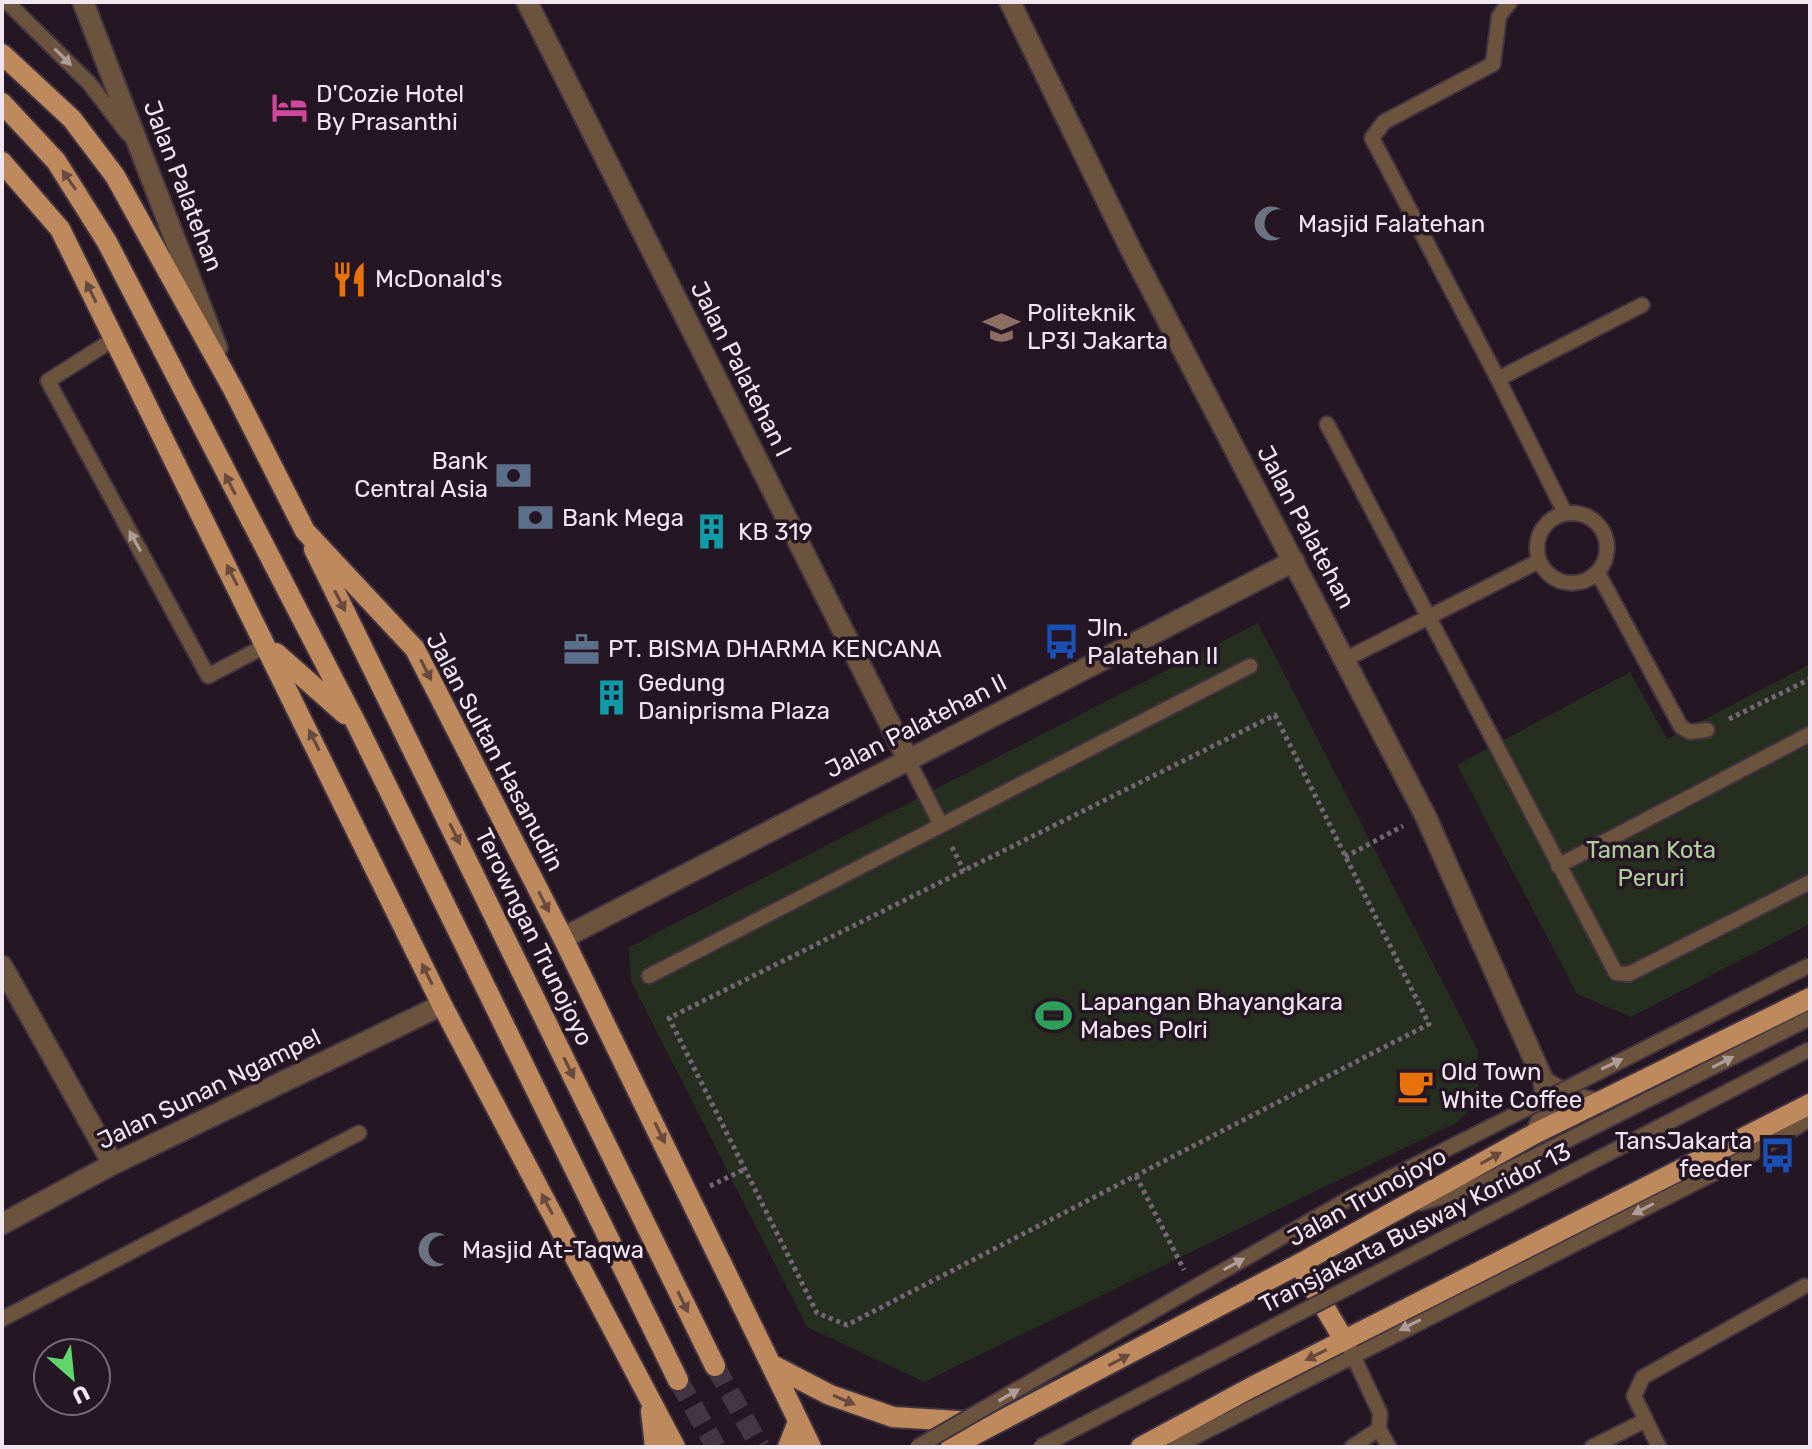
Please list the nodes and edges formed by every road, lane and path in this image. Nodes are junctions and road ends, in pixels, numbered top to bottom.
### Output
1 (7, 2) edge
2 (83, 2) edge
3 (527, 2) edge
4 (1010, 2) edge
5 (1510, 2) edge
6 (2, 54) edge
7 (2, 103) edge
8 (142, 151) junction
9 (2, 162) edge
10 (1642, 305) dead end
11 (114, 339) junction
12 (1498, 379) junction
13 (233, 389) junction
14 (1327, 424) dead end
15 (1565, 513) junction
16 (305, 531) junction
17 (1294, 561) junction
18 (1539, 561) junction
19 (1598, 573) junction
20 (1429, 617) junction
21 (267, 645) junction
22 (1346, 659) junction
23 (1250, 666) dead end
24 (1810, 679) edge
25 (356, 723) junction
26 (1707, 730) joint
27 (1810, 734) edge
28 (908, 760) junction
29 (1425, 815) junction
30 (941, 825) junction
31 (1345, 857) junction
32 (1558, 866) junction
33 (1810, 882) edge
34 (563, 938) junction
35 (1810, 965) edge
36 (2, 966) edge
37 (649, 976) dead end
38 (1810, 998) edge
39 (442, 1005) junction
40 (1810, 1018) edge
41 (1810, 1049) edge
42 (1544, 1082) junction
43 (1596, 1103) junction
44 (1810, 1104) edge
45 (1810, 1119) edge
46 (359, 1133) dead end
47 (1536, 1133) junction
48 (113, 1164) junction
49 (745, 1169) junction
50 (1136, 1176) junction
51 (690, 1196) junction
52 (1398, 1210) junction
53 (2, 1224) edge
54 (1299, 1264) junction
55 (1805, 1286) dead end
56 (1206, 1313) junction
57 (2, 1319) edge
58 (1348, 1347) junction
59 (715, 1366) tunnel mouth
60 (774, 1366) junction
61 (678, 1380) tunnel mouth
62 (649, 1395) junction
63 (1644, 1421) junction
64 (798, 1422) junction
65 (1001, 1423) junction
66 (1379, 1429) junction
67 (655, 1447) edge
68 (675, 1447) edge
69 (788, 1447) edge
70 (811, 1447) edge
71 (917, 1447) edge
72 (951, 1447) edge
73 (1040, 1447) edge
74 (1141, 1447) edge
75 (1175, 1447) edge
76 (1352, 1447) edge
77 (1389, 1447) edge
78 (1592, 1447) edge
79 (1659, 1447) edge

1 -> 8 lane
2 - 8 street, Jalan Palatehan
3 - 28 street, Jalan Palatehan I
4 - 17 street, Jalan Palatehan
5 - 12 lane
6 - 13 main road, Jalan Sultan Hasanudin
25 -> 7 main road
8 - 13 street, Jalan Palatehan
11 -> 9 main road
10 - 12 lane
21 -> 11 main road
21 -> 11 lane
12 - 15 lane
13 - 16 main road, Jalan Sultan Hasanudin
14 - 20 lane
15 - 18 lane
15 - 19 lane
16 -> 34 main road, Jalan Sultan Hasanudin
16 -> 59 main road, Terowngan Trunojoyo
17 - 22 street, Jalan Palatehan
17 - 28 street, Jalan Palatehan II
18 - 19 lane
18 - 20 lane
19 - 26 lane
20 - 22 lane
20 - 32 lane
21 - 25 main road
39 -> 21 main road
22 - 29 street, Jalan Palatehan
23 - 30 lane
24 - 26 path
25 - 61 main road
27 - 32 lane
28 - 30 lane
28 - 34 street, Jalan Palatehan II
29 - 31 path
29 - 42 street, Jalan Palatehan
30 - 37 lane
31 - 49 path
31 - 50 path
32 - 33 lane
34 -> 51 main road, Jalan Sultan Hasanudin
71 -> 35 lane, bridge
36 - 48 street
38 - 43 main road, Jalan Trunojoyo
39 - 48 street, Jalan Sunan Ngampel
62 -> 39 main road
52 -> 40 lane
41 - 73 lane, Transjakarta Busway Koridor 13, bridge
42 - 43 street
42 - 47 street, Jalan Palatehan
43 - 47 main road, Jalan Trunojoyo
44 - 58 main road
45 -> 58 lane
46 - 57 lane
52 -> 47 main road, Jalan Trunojoyo
48 - 53 street, Jalan Sunan Ngampel
49 - 50 path
49 - 51 path
50 - 56 path
51 - 60 main road, Jalan Sultan Hasanudin
52 - 54 main road, Jalan Trunojoyo
54 - 56 main road, Jalan Trunojoyo
54 - 58 main road
55 - 63 lane
65 -> 56 main road, Jalan Trunojoyo
58 - 66 lane
58 -> 74 main road
58 - 75 lane
60 - 64 main road, Jalan Sultan Hasanudin
60 -> 65 main road
62 - 67 main road
62 - 68 main road
63 - 78 lane
63 - 79 lane
64 - 69 main road
64 - 70 main road, Jalan Sultan Hasanudin
65 - 72 main road, Jalan Trunojoyo
66 - 76 lane
66 - 77 lane

